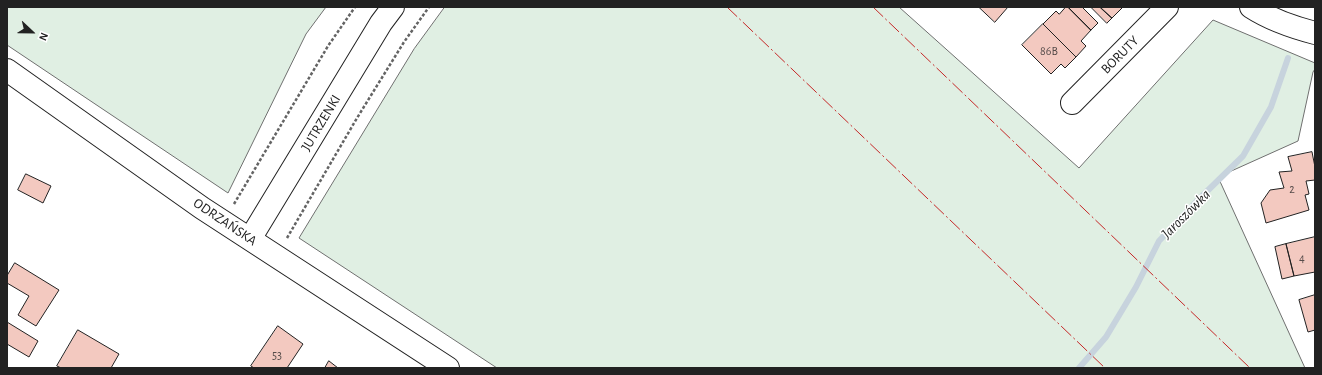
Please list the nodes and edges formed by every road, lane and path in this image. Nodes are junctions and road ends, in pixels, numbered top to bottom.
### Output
1 (355, 7) edge
2 (393, 7) edge
3 (429, 7) edge
4 (1167, 7) edge
5 (1251, 7) edge
6 (1315, 33) edge
7 (7, 70) edge
8 (1072, 103) dead end
9 (223, 221) junction
10 (250, 239) junction
11 (277, 256) junction
12 (448, 368) edge

1 - 9 path
2 - 10 street, JUTRZENKI
3 - 11 path
4 - 8 street, BORUTY
5 - 6 street
7 - 9 street, ODRZAŃSKA
9 - 10 street, ODRZAŃSKA
10 - 11 street, ODRZAŃSKA
11 - 12 street, ODRZAŃSKA

